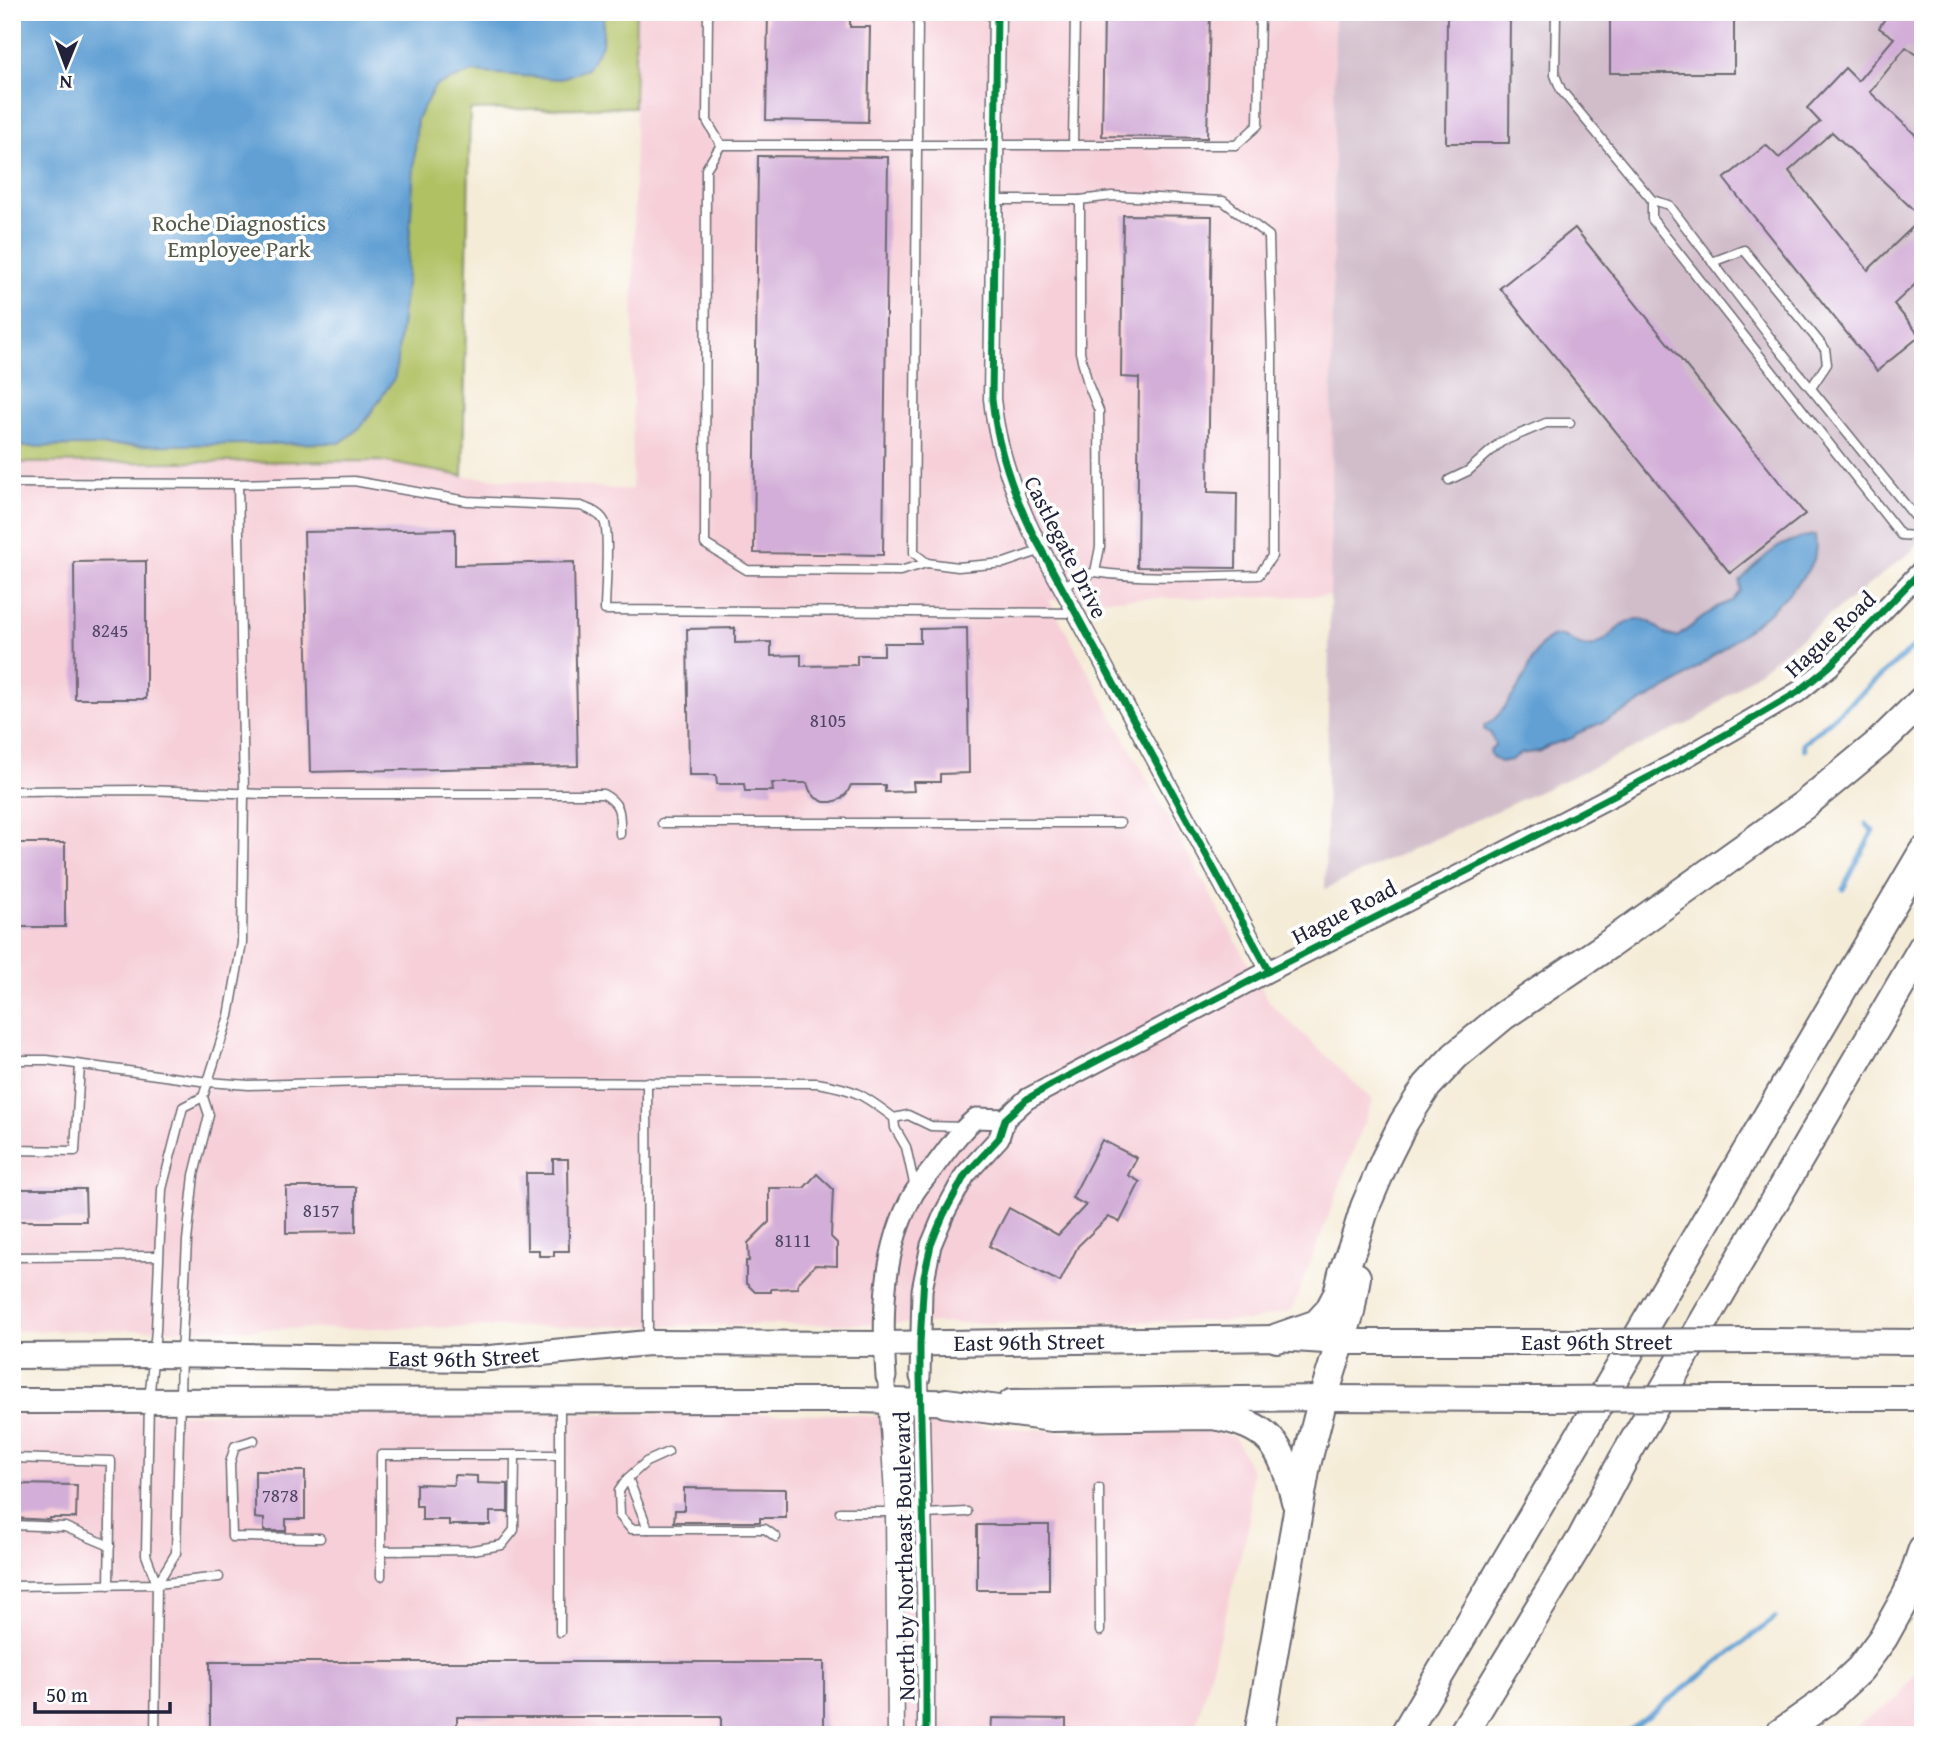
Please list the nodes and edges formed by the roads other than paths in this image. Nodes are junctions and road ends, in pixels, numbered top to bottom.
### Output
1 (708, 12) edge
2 (918, 12) edge
3 (997, 12) edge
4 (1075, 12) edge
5 (1259, 12) edge
6 (1556, 12) edge
7 (917, 144) junction
8 (720, 145) junction
9 (1073, 145) junction
10 (996, 146) junction
11 (995, 200) junction
12 (1080, 200) junction
13 (1652, 200) junction
14 (1712, 262) junction
15 (1811, 388) junction
16 (1570, 423) dead end
17 (1449, 480) dead end
18 (12, 483) edge
19 (238, 484) junction
20 (1919, 540) edge
21 (1042, 550) junction
22 (926, 563) junction
23 (1923, 569) edge
24 (1095, 572) junction
25 (1062, 586) junction
26 (1076, 612) junction
27 (1923, 700) edge
28 (12, 791) edge
29 (244, 793) junction
30 (662, 823) dead end
31 (1120, 823) dead end
32 (620, 834) dead end
33 (1923, 852) edge
34 (1923, 947) edge
35 (1269, 971) junction
36 (12, 1060) edge
37 (80, 1065) junction
38 (208, 1082) junction
39 (647, 1082) junction
40 (203, 1097) junction
41 (894, 1118) junction
42 (1005, 1119) junction
43 (965, 1128) junction
44 (12, 1150) edge
45 (916, 1191) junction
46 (1354, 1243) junction
47 (12, 1256) edge
48 (159, 1256) junction
49 (1278, 1338) junction
50 (1342, 1342) junction
51 (1923, 1342) edge
52 (648, 1343) junction
53 (920, 1343) junction
54 (884, 1344) junction
55 (154, 1355) junction
56 (12, 1356) edge
57 (181, 1356) junction
58 (920, 1377) joint
59 (887, 1389) junction
60 (1323, 1398) junction
61 (1923, 1398) edge
62 (12, 1401) edge
63 (149, 1401) junction
64 (560, 1401) junction
65 (179, 1402) junction
66 (933, 1403) junction
67 (254, 1440) dead end
68 (668, 1452) dead end
69 (515, 1455) junction
70 (559, 1455) junction
71 (12, 1458) edge
72 (628, 1478) junction
73 (1099, 1488) dead end
74 (1298, 1508) junction
75 (840, 1512) dead end
76 (894, 1512) junction
77 (967, 1512) dead end
78 (923, 1514) junction
79 (12, 1525) edge
80 (648, 1529) junction
81 (776, 1537) dead end
82 (320, 1538) dead end
83 (110, 1546) junction
84 (1923, 1549) edge
85 (382, 1551) junction
86 (382, 1576) dead end
87 (219, 1577) dead end
88 (157, 1584) junction
89 (109, 1585) junction
90 (12, 1586) edge
91 (1100, 1631) dead end
92 (560, 1632) dead end
93 (155, 1735) edge
94 (895, 1735) edge
95 (926, 1735) edge
96 (1259, 1735) edge
97 (1404, 1735) edge
98 (1462, 1735) edge
99 (1778, 1735) edge

1 - 8 lane
2 - 7 lane
3 - 10 street, Castlegate Drive
4 - 9 lane
5 - 9 lane
6 - 13 lane
7 - 8 lane
7 - 10 lane
7 - 22 lane
8 - 22 lane
9 - 10 lane
10 - 11 street, Castlegate Drive
11 - 12 lane
11 - 21 street, Castlegate Drive
12 - 24 lane
12 - 24 lane
13 - 14 lane
13 - 20 lane
14 - 15 lane
14 - 15 lane
15 - 20 lane
16 - 17 lane
18 - 19 lane
19 - 26 lane
19 - 29 lane
21 - 22 lane
21 - 25 street, Castlegate Drive
23 - 35 street, Hague Road
24 - 25 lane
25 - 26 street, Castlegate Drive
26 - 35 street, Castlegate Drive
27 - 46 highway
28 - 29 lane
29 - 32 lane
29 - 38 lane
30 - 31 lane
33 - 97 highway
34 - 98 highway
35 - 42 street, Hague Road
36 - 37 lane
37 - 38 lane
37 - 44 lane
38 - 39 lane
38 - 40 lane
39 - 41 lane
39 - 52 lane
40 - 48 lane
40 - 57 lane
41 - 43 lane
41 - 45 lane
42 - 43 street
42 - 53 street, Hague Road
43 - 45 street
45 - 54 street
46 - 49 highway
46 - 50 highway
47 - 48 lane
48 - 55 lane
49 - 50 main road, East 96th Street
49 - 53 main road, East 96th Street
50 - 51 main road, East 96th Street, bridge
50 - 60 highway
52 - 54 main road, East 96th Street
52 - 57 main road, East 96th Street
53 - 54 main road, East 96th Street
53 - 58 street, Hague Road
54 - 59 street
55 - 56 main road, East 96th Street
55 - 57 main road, East 96th Street
55 - 63 lane
57 - 65 lane
58 - 66 street, North by Northeast Boulevard
59 - 64 main road, East 96th Street
59 - 66 main road, East 96th Street
59 - 76 street, North by Northeast Boulevard
60 - 61 main road, East 96th Street, bridge
60 - 66 main road, East 96th Street
60 - 74 highway
62 - 63 main road, East 96th Street
63 - 65 main road, East 96th Street
63 - 88 lane
64 - 65 main road, East 96th Street
64 - 70 lane
65 - 88 lane
66 - 74 highway
66 - 78 street, North by Northeast Boulevard
67 - 82 lane
68 - 72 lane
69 - 70 lane
69 - 85 lane
69 - 85 lane
70 - 92 lane
71 - 83 lane
72 - 80 lane
72 - 80 lane
73 - 91 lane
74 - 96 highway
75 - 76 lane
76 - 94 street, North by Northeast Boulevard
77 - 78 lane
78 - 95 street, North by Northeast Boulevard
79 - 83 lane
80 - 81 lane
83 - 89 lane
84 - 99 highway
85 - 86 lane
87 - 88 lane
88 - 89 lane
88 - 93 lane
89 - 90 lane

